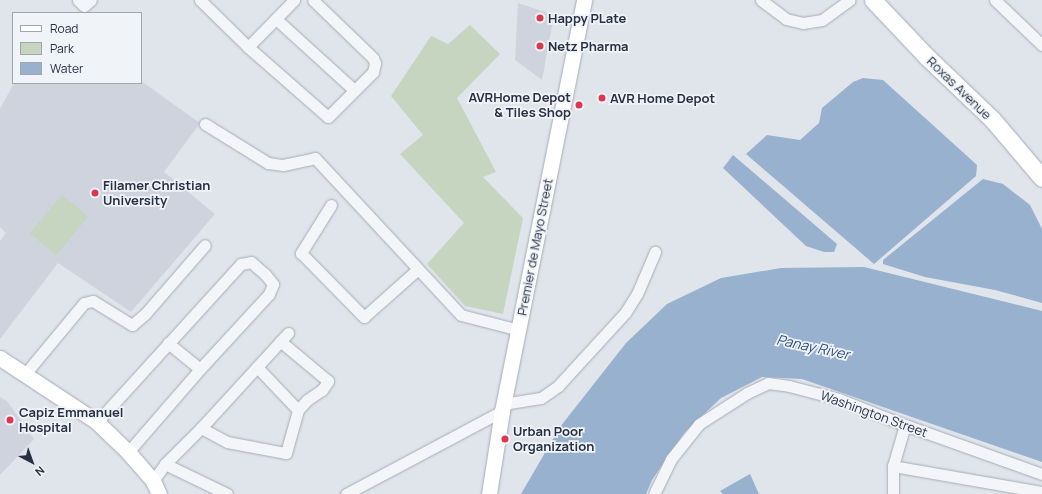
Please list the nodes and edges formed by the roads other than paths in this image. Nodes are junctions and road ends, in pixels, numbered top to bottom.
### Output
1 (78, 0) edge
2 (91, 0) edge
3 (200, 0) edge
4 (294, 0) edge
5 (313, 0) edge
6 (584, 0) edge
7 (761, 0) edge
8 (850, 0) edge
9 (873, 0) edge
10 (994, 0) edge
11 (276, 19) junction
12 (1042, 45) edge
13 (248, 48) junction
14 (354, 90) junction
15 (205, 124) dead end
16 (1042, 178) edge
17 (331, 205) dead end
18 (205, 245) dead end
19 (655, 252) dead end
20 (418, 268) junction
21 (519, 330) junction
22 (288, 332) dead end
23 (280, 341) junction
24 (168, 343) junction
25 (0, 358) edge
26 (257, 367) junction
27 (200, 369) junction
28 (25, 374) junction
29 (502, 408) junction
30 (298, 410) junction
31 (96, 422) junction
32 (905, 425) junction
33 (201, 428) junction
34 (128, 452) junction
35 (164, 464) junction
36 (893, 466) junction
37 (1042, 474) edge
38 (156, 487) edge
39 (1006, 490) edge
40 (1042, 492) edge
41 (227, 494) edge
42 (346, 494) edge
43 (489, 494) edge
44 (654, 494) edge
45 (893, 494) edge

1 - 2 street
3 - 13 street
4 - 11 street
5 - 14 street
6 - 21 main road, Premier de Mayo Street
7 - 8 street
9 - 16 main road, Roxas Avenue
10 - 12 street
11 - 13 street
11 - 14 street
13 - 14 street
15 - 20 street
17 - 20 street
18 - 28 street
19 - 29 street
20 - 21 street
21 - 29 main road, Premier de Mayo Street
22 - 23 street
23 - 26 street
23 - 30 street
24 - 27 street
24 - 27 street
24 - 31 street
25 - 28 main road
26 - 30 street
26 - 33 street
27 - 34 street
28 - 31 main road
29 - 42 street
29 - 43 main road, Premier de Mayo Street
30 - 33 street
31 - 34 main road
32 - 36 street
32 - 37 street, Washington Street
32 - 44 street, Washington Street
33 - 35 street
34 - 38 main road
35 - 38 street
35 - 41 street
36 - 39 street
36 - 45 street
39 - 40 street

